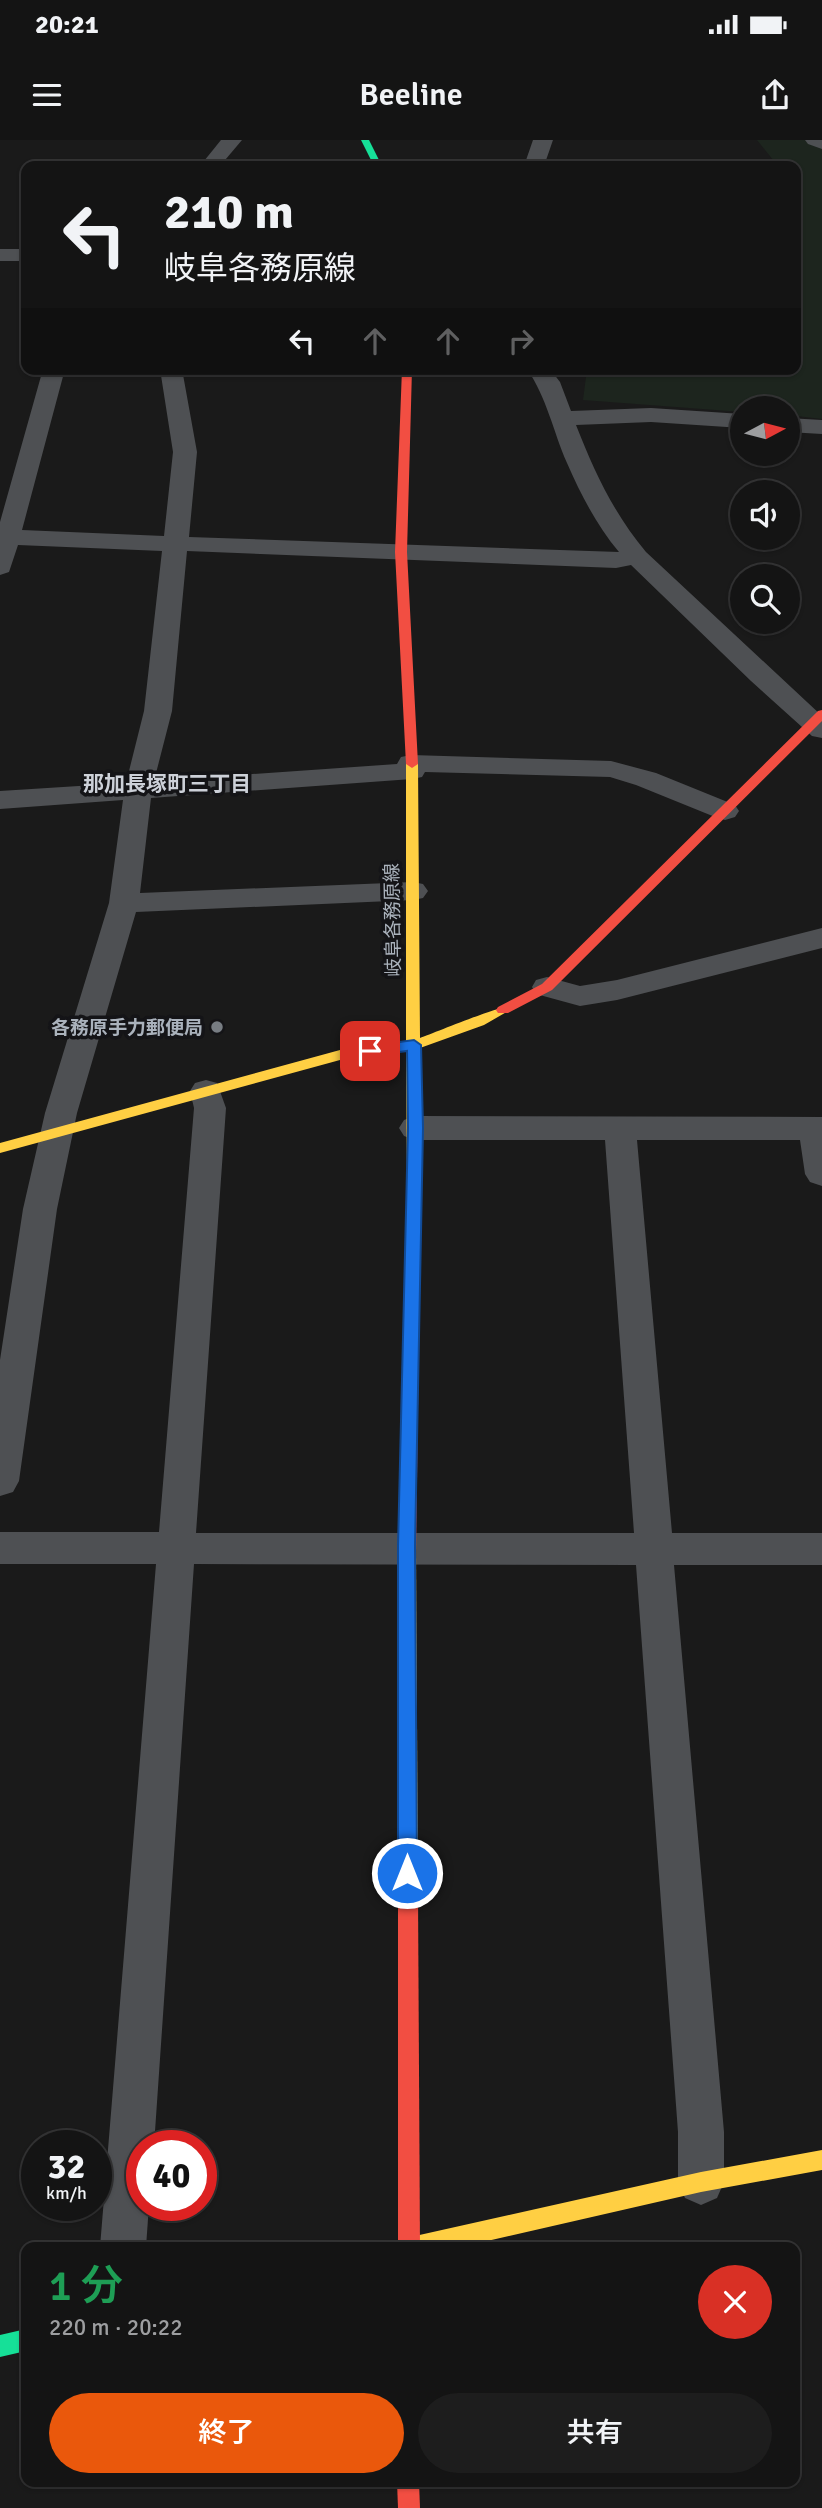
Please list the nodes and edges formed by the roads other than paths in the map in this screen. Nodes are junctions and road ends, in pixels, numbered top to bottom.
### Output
1 (232, 140) edge
2 (365, 140) edge
3 (543, 140) edge
4 (815, 140) edge
5 (822, 143) edge
6 (214, 161) edge
7 (376, 161) edge
8 (536, 161) edge
9 (0, 255) edge
10 (21, 255) edge
11 (52, 375) edge
12 (172, 375) edge
13 (407, 375) edge
14 (543, 375) edge
15 (563, 418) junction
16 (730, 420) edge
17 (800, 426) edge
18 (822, 427) edge
19 (4, 537) edge
20 (173, 543) junction
21 (401, 552) junction
22 (637, 557) junction
23 (0, 567) edge
24 (820, 722) edge
25 (411, 767) junction
26 (138, 789) junction
27 (0, 800) edge
28 (725, 811) junction
29 (412, 891) junction
30 (124, 903) junction
31 (822, 938) edge
32 (547, 987) junction
33 (414, 1045) junction
34 (206, 1091) junction
35 (415, 1128) junction
36 (620, 1128) junction
37 (818, 1129) edge
38 (55, 1134) junction
39 (0, 1148) edge
40 (822, 1174) edge
41 (0, 1481) edge
42 (407, 1546) junction
43 (178, 1547) junction
44 (0, 1548) edge
45 (656, 1548) junction
46 (822, 1549) edge
47 (822, 2160) edge
48 (701, 2182) junction
49 (123, 2242) edge
50 (409, 2242) edge
51 (437, 2242) edge
52 (21, 2341) edge
53 (0, 2346) edge
54 (408, 2487) edge
55 (408, 2508) edge

1 - 6 street
2 - 7 street
3 - 8 street
4 - 5 street
9 - 10 street
11 - 19 street
12 - 20 street
13 - 21 street, 岐阜各務原線
14 - 15 street
15 - 16 street
15 - 22 street
17 - 18 street
19 - 20 street
19 - 23 street
20 - 21 street
20 - 26 street
21 - 22 street
21 - 25 street, 岐阜各務原線
22 - 24 street
24 - 28 street
25 - 26 street
25 - 28 street
25 - 29 street, 岐阜各務原線
26 - 27 street
26 - 30 street
28 - 32 street
29 - 30 street
29 - 33 street, 岐阜各務原線
30 - 38 street
31 - 32 street
32 - 33 street
33 - 34 street
33 - 35 street, 岐阜各務原線
34 - 38 street
34 - 43 street
35 - 36 street
35 - 42 street, 岐阜各務原線
36 - 37 street
36 - 45 street
37 - 40 street
38 - 39 street
38 - 41 street
42 - 43 street
42 - 45 street
42 - 50 street, 岐阜各務原線
43 - 44 street
43 - 49 street
45 - 46 street
45 - 48 street
47 - 48 street
48 - 51 street
52 - 53 street
54 - 55 street

